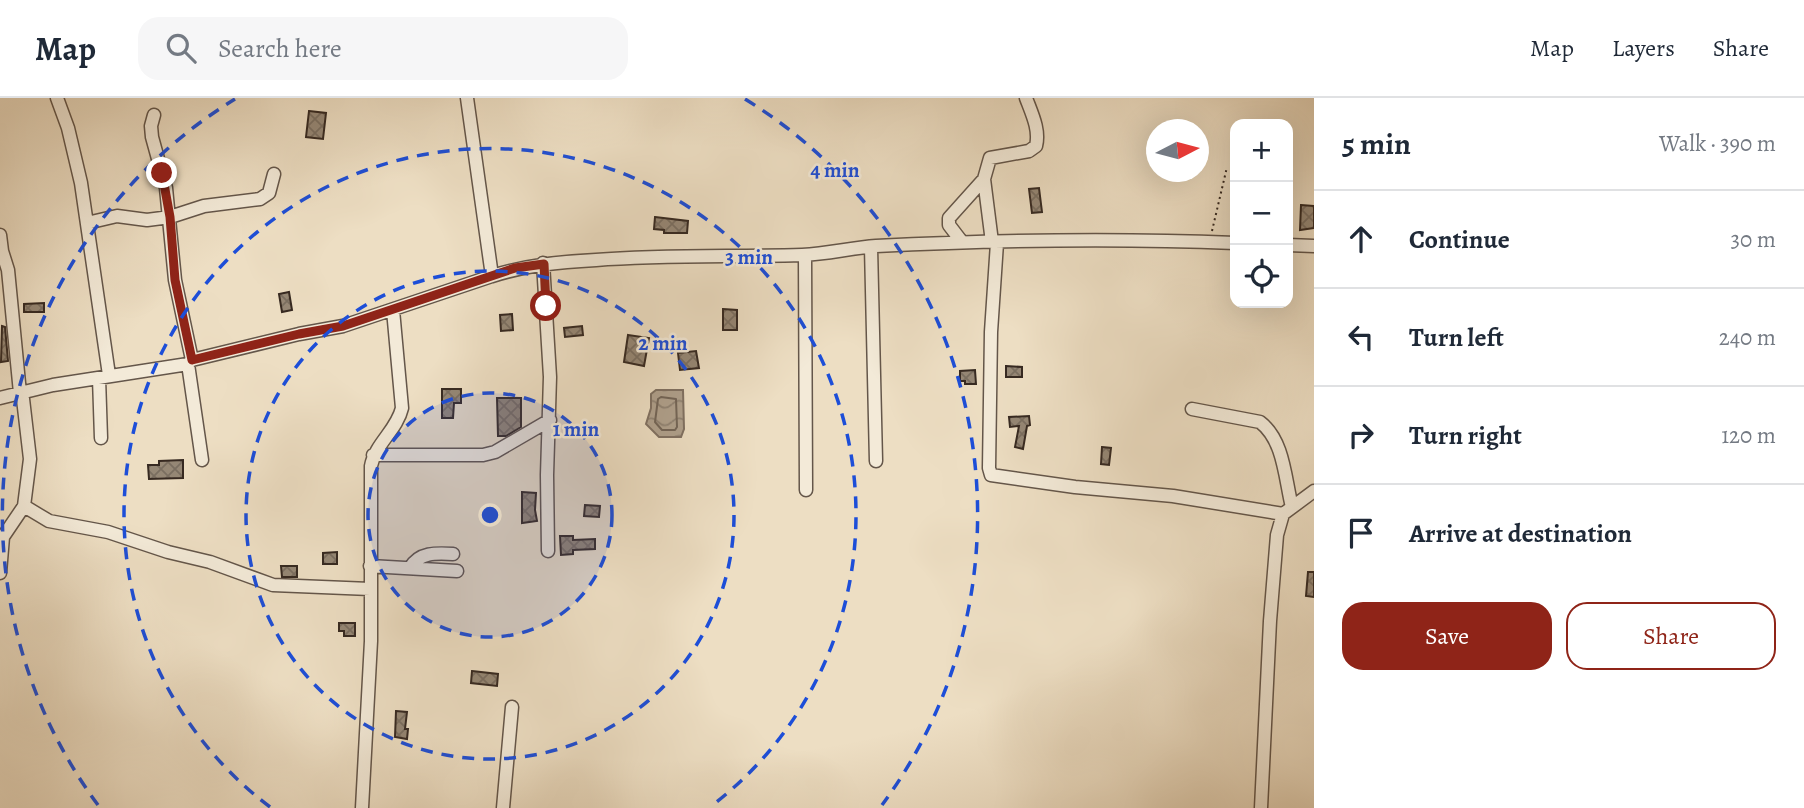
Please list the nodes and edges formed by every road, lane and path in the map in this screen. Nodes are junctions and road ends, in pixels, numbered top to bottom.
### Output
1 (57, 98) edge
2 (467, 98) edge
3 (1026, 98) edge
4 (154, 115) dead end
5 (1227, 167) dead end
6 (274, 174) dead end
7 (984, 179) junction
8 (170, 217) junction
9 (87, 223) junction
10 (0, 235) edge
11 (962, 242) junction
12 (1210, 242) junction
13 (994, 243) junction
14 (1230, 243) edge
15 (1293, 245) edge
16 (1314, 246) edge
17 (872, 247) junction
18 (805, 255) junction
19 (544, 264) junction
20 (492, 276) junction
21 (393, 310) junction
22 (190, 362) junction
23 (104, 376) junction
24 (20, 393) junction
25 (0, 398) edge
26 (1192, 409) dead end
27 (550, 420) junction
28 (101, 438) dead end
29 (373, 455) junction
30 (202, 460) dead end
31 (876, 461) dead end
32 (806, 490) dead end
33 (1314, 491) edge
34 (24, 506) junction
35 (1288, 511) junction
36 (548, 551) dead end
37 (453, 554) dead end
38 (370, 566) junction
39 (410, 568) junction
40 (457, 571) dead end
41 (0, 573) edge
42 (370, 589) junction
43 (512, 707) dead end
44 (362, 808) edge
45 (503, 808) edge
46 (1261, 808) edge

1 - 9 street
2 - 20 street
3 - 7 street
4 - 8 street
5 - 12 path
6 - 8 street
7 - 11 street
7 - 13 street
8 - 9 street
8 - 22 street
9 - 23 street
10 - 24 street
11 - 13 street
11 - 17 street
12 - 13 street
12 - 14 street
13 - 35 street
15 - 16 street
17 - 18 street
17 - 31 street
18 - 19 street
18 - 32 street
19 - 20 street
19 - 27 street
20 - 21 street
21 - 22 street
21 - 29 street
22 - 23 street
22 - 30 street
23 - 24 street
23 - 28 street
24 - 25 street
24 - 34 street
26 - 35 street
27 - 29 street
27 - 36 street
29 - 38 street
33 - 35 street
34 - 41 street
34 - 42 street
35 - 46 street
37 - 39 street
38 - 39 street
38 - 42 street
39 - 40 street
42 - 44 street
43 - 45 street

